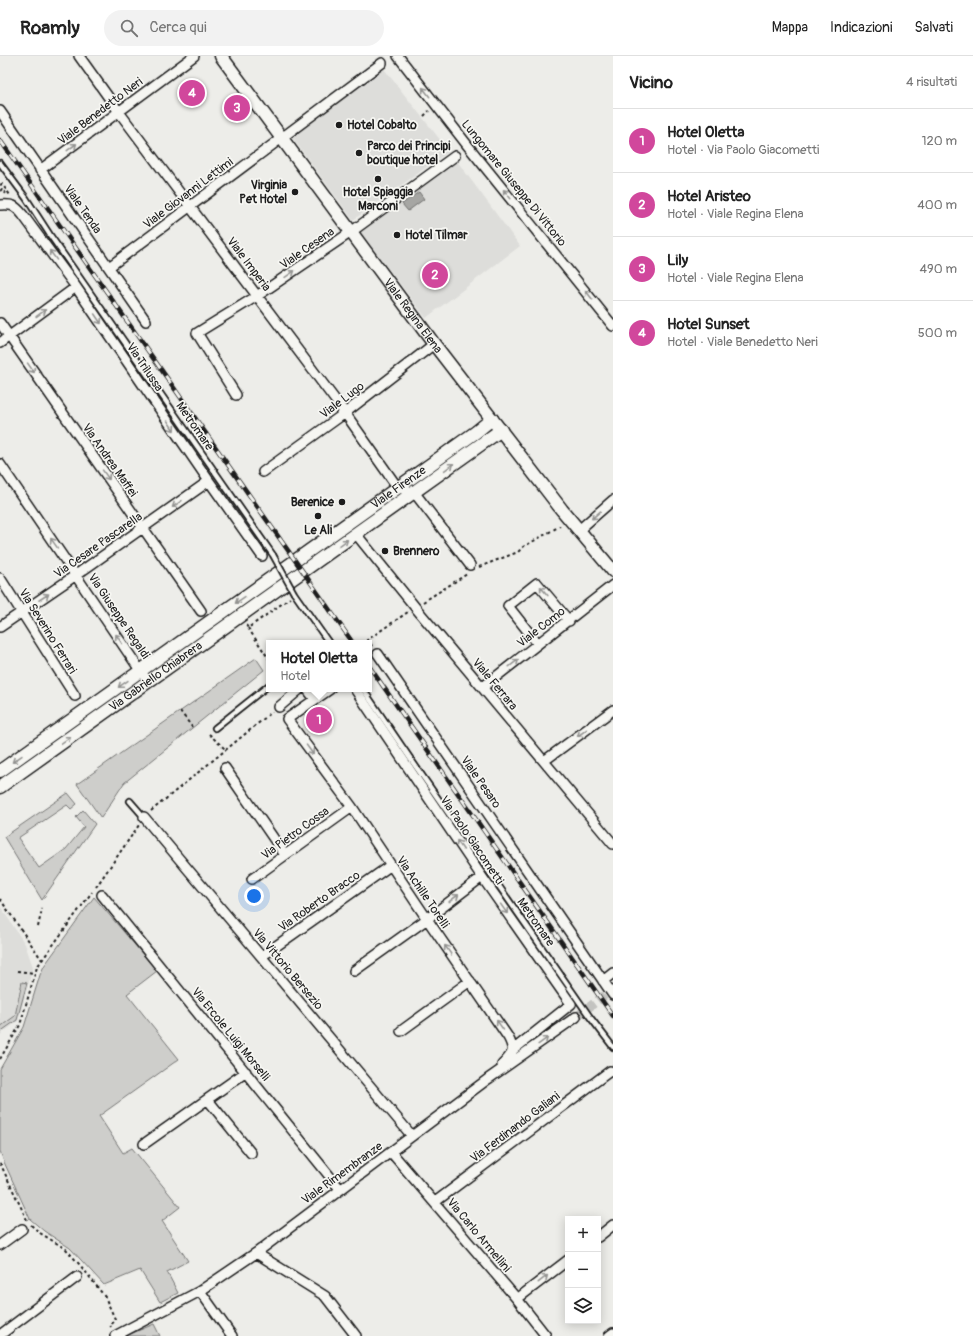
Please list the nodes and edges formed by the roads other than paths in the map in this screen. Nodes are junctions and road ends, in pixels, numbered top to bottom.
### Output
1 (79, 56) edge
2 (194, 56) edge
3 (221, 56) edge
4 (398, 56) edge
5 (382, 63) dead end
6 (0, 111) edge
7 (119, 112) junction
8 (281, 138) junction
9 (455, 156) dead end
10 (0, 163) edge
11 (40, 170) junction
12 (0, 205) edge
13 (190, 207) junction
14 (351, 232) junction
15 (109, 267) junction
16 (76, 287) junction
17 (257, 296) junction
18 (146, 321) dead end
19 (0, 323) edge
20 (613, 326) edge
21 (9, 336) junction
22 (0, 343) edge
23 (434, 344) junction
24 (236, 395) dead end
25 (345, 413) junction
26 (492, 419) junction
27 (500, 430) junction
28 (0, 464) edge
29 (263, 472) dead end
30 (208, 481) junction
31 (398, 488) junction
32 (414, 492) junction
33 (613, 500) edge
34 (143, 528) junction
35 (580, 530) junction
36 (360, 539) dead end
37 (304, 555) joint
38 (262, 556) dead end
39 (311, 566) joint
40 (471, 569) road end
41 (613, 571) edge
42 (76, 575) junction
43 (0, 578) edge
44 (613, 585) edge
45 (21, 611) junction
46 (201, 611) dead end
47 (569, 621) junction
48 (0, 627) edge
49 (328, 640) edge
50 (538, 644) junction
51 (378, 654) road end
52 (141, 671) junction
53 (148, 682) junction
54 (266, 687) edge
55 (483, 687) junction
56 (296, 692) edge
57 (309, 692) edge
58 (326, 692) edge
59 (357, 692) edge
60 (365, 692) edge
61 (75, 696) dead end
62 (315, 699) junction
63 (279, 707) road end
64 (613, 710) edge
65 (215, 728) dead end
66 (544, 761) junction
67 (225, 768) dead end
68 (0, 771) edge
69 (0, 787) edge
70 (130, 801) dead end
71 (352, 807) junction
72 (144, 817) joint
73 (610, 833) edge
74 (613, 844) edge
75 (285, 855) junction
76 (391, 865) junction
77 (482, 877) junction
78 (252, 879) dead end
79 (102, 895) dead end
80 (427, 919) junction
81 (262, 956) junction
82 (354, 971) dead end
83 (613, 973) edge
84 (470, 981) junction
85 (610, 990) edge
86 (576, 1017) tunnel mouth
87 (400, 1031) dead end
88 (613, 1047) edge
89 (513, 1050) junction
90 (246, 1072) junction
91 (611, 1072) edge
92 (488, 1079) junction
93 (208, 1100) junction
94 (412, 1136) junction
95 (144, 1144) dead end
96 (391, 1152) junction
97 (251, 1153) dead end
98 (340, 1189) junction
99 (435, 1202) junction
100 (613, 1225) edge
101 (22, 1229) dead end
102 (601, 1235) edge
103 (0, 1245) edge
104 (256, 1252) junction
105 (565, 1262) edge
106 (77, 1277) dead end
107 (200, 1291) junction
108 (517, 1299) junction
109 (113, 1333) edge
110 (613, 1333) edge
111 (0, 1335) edge
112 (232, 1336) edge
113 (356, 1336) edge
114 (546, 1336) edge
115 (609, 1336) edge

1 - 7 street, Viale Imperia
2 - 7 street, Viale Benedetto Neri
3 - 8 street, Viale Regina Elena
20 -> 4 street, Lungomare Giuseppe Di Vittorio
5 - 8 street, Viale Giovanni Lettimi
6 - 11 street, Viale Tenda
11 -> 7 street, Viale Benedetto Neri
7 - 13 street, Viale Imperia
8 - 13 street, Viale Giovanni Lettimi
8 - 14 street, Viale Regina Elena
9 - 14 street, Viale Cesena
10 - 49 lane, Metromare, bridge
11 - 15 street, Viale Tenda
16 -> 12 street, Via Trilussa
13 - 15 street, Viale Giovanni Lettimi
13 - 17 street, Viale Imperia
17 -> 14 street, Viale Cesena
14 - 23 street, Viale Regina Elena
15 - 18 street, Viale Tenda
21 -> 16 street
16 -> 30 street, Via Trilussa
17 - 24 street, Viale Cesena
17 - 25 street, Viale Imperia
19 - 21 street, Via Andrea Maffei
21 - 22 street
21 -> 34 street, Via Andrea Maffei
23 - 25 street, Viale Lugo
23 - 26 street, Viale Regina Elena
25 - 29 street, Viale Lugo
25 - 31 street, Viale Imperia
26 - 27 street, Viale Regina Elena
26 - 31 street, Viale Firenze
32 -> 27 street, Viale Firenze
27 - 35 street, Viale Regina Elena
42 -> 28 street, Via Giuseppe Regaldi
30 -> 34 street, Via Cesare Pascarella
30 - 38 street, Via Trilussa
31 - 32 street
31 - 37 street, Viale Firenze
39 -> 32 street, Viale Firenze
32 - 40 street, Viale Firenze
33 -> 35 street
34 - 42 street, Via Cesare Pascarella
34 - 46 street, Via Andrea Maffei
35 - 41 street, Viale Regina Elena
36 - 55 street, Viale Ferrara
37 -> 52 street, Via Gabriello Chiabrera
39 - 53 street, Via Gabriello Chiabrera
45 -> 42 street, Via Cesare Pascarella
52 -> 42 street, Via Giuseppe Regaldi
43 - 45 street, Via Severino Ferrari
44 - 47 street, Viale Como
45 - 48 street, Via Cesare Pascarella
45 - 61 street, Via Severino Ferrari
47 - 50 street, Viale Como
47 -> 50 street
55 -> 50 street, Viale Como
51 - 85 street, Viale Pesaro
52 - 53 street, Via Giuseppe Regaldi
52 -> 68 street, Via Gabriello Chiabrera
69 -> 53 street, Via Gabriello Chiabrera
54 - 65 lane
55 - 66 street, Viale Ferrara
56 - 63 street
57 - 62 street
58 - 62 street
77 -> 59 street, Via Paolo Giacometti
60 - 88 lane, Metromare
62 -> 71 street, Via Achille Torelli
64 -> 66 street
66 - 73 street, Viale Ferrara
67 - 75 street
70 - 72 lane
71 - 75 street, Via Pietro Cossa
71 - 76 street, Via Achille Torelli
72 - 81 street, Via Vittorio Bersezio
73 - 74 street, Viale Ferrara
75 - 78 street, Via Pietro Cossa
76 - 80 street, Via Achille Torelli
76 - 81 street, Via Roberto Bracco
80 -> 77 street
77 -> 89 street, Via Paolo Giacometti
79 - 90 street, Via Ercole Luigi Morselli
80 - 82 street
84 -> 80 street, Via Achille Torelli
81 - 94 street, Via Vittorio Bersezio
83 - 85 street
84 - 87 street
89 -> 84 street, Via Achille Torelli
92 -> 86 street, Viale Rimembranze
89 - 92 street
90 - 93 street
90 - 98 street, Via Ercole Luigi Morselli
91 - 99 street, Via Ferdinando Galiani
92 - 94 street, Viale Rimembranze
93 - 95 street
93 - 97 street
94 - 96 street, Viale Rimembranze
96 - 98 street, Viale Rimembranze
96 - 99 street, Via Carlo Armellini
98 - 104 street, Viale Rimembranze
99 - 108 street, Via Carlo Armellini
100 - 102 street
101 - 103 street
104 - 107 street, Viale Rimembranze
104 - 113 street
108 -> 105 street
106 - 111 street
107 - 109 street, Viale Rimembranze
107 - 112 street
108 - 114 street, Via Carlo Armellini
110 - 115 street

